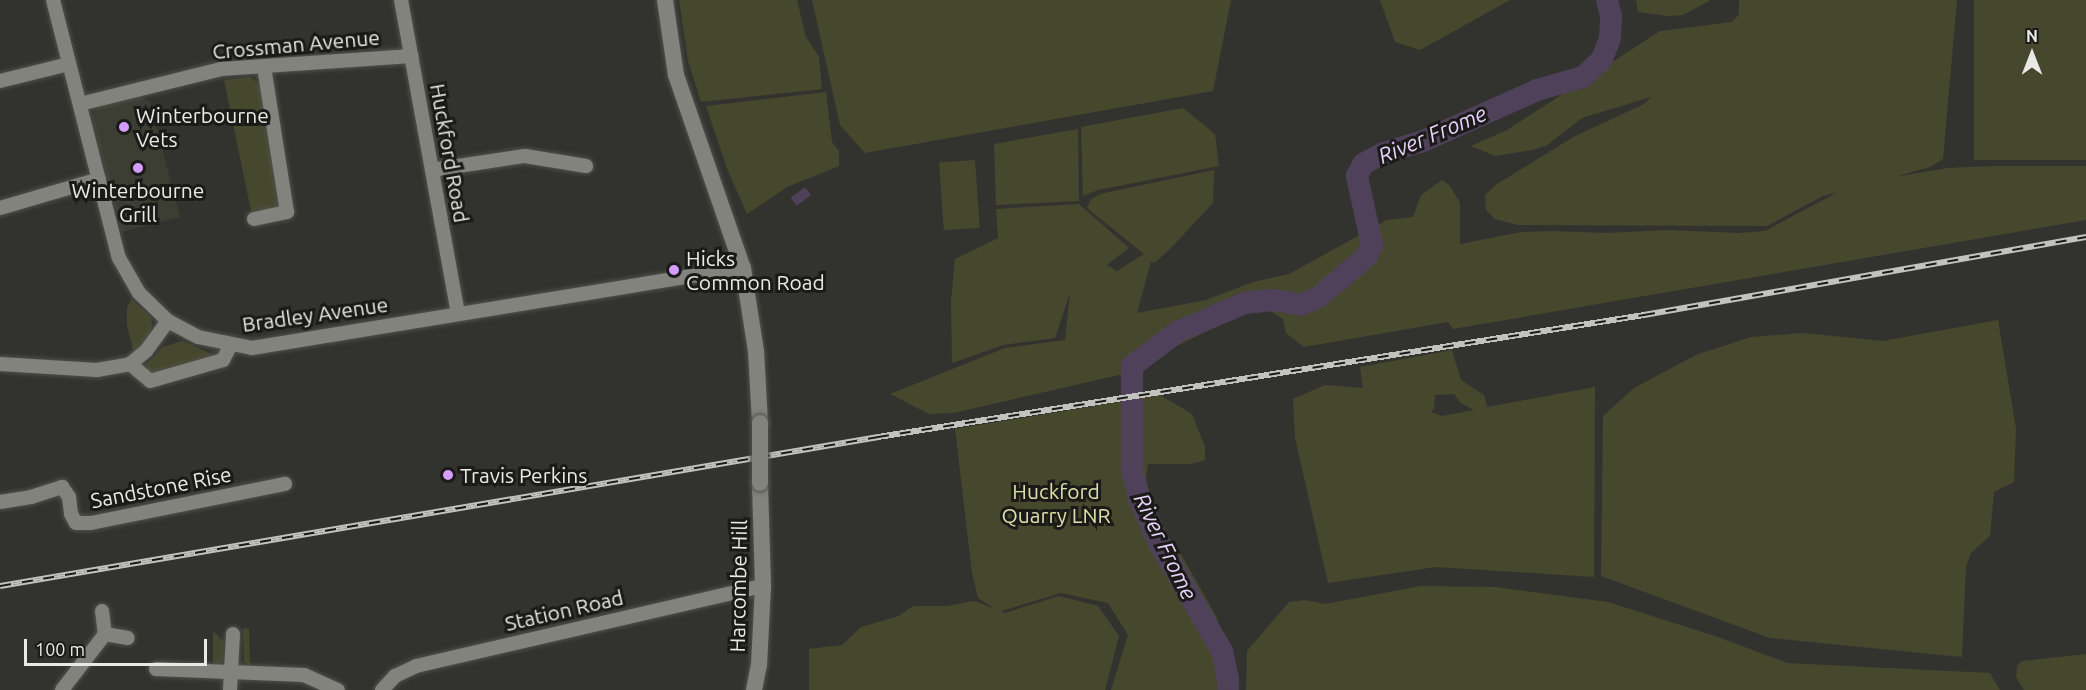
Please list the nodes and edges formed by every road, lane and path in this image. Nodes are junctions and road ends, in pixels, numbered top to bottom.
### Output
1 (53, 0) edge
2 (401, 0) edge
3 (665, 0) edge
4 (412, 56) junction
5 (69, 64) junction
6 (264, 67) junction
7 (0, 81) edge
8 (80, 104) junction
9 (569, 162) junction
10 (586, 166) dead end
11 (432, 170) junction
12 (568, 177) dead end
13 (99, 179) junction
14 (0, 208) edge
15 (254, 219) dead end
16 (743, 268) junction
17 (458, 314) junction
18 (168, 321) junction
19 (230, 346) junction
20 (0, 364) edge
21 (130, 364) junction
22 (285, 484) dead end
23 (0, 502) edge
24 (763, 586) junction
25 (102, 611) dead end
26 (105, 634) junction
27 (233, 634) dead end
28 (128, 638) dead end
29 (156, 669) dead end
30 (231, 671) junction
31 (62, 690) edge
32 (230, 690) edge
33 (338, 690) edge
34 (382, 690) edge
35 (754, 690) edge

1 - 5 street, Bradley Avenue
2 - 4 street, Huckford Road
3 - 16 street
4 - 6 street, Crossman Avenue
4 - 11 street, Huckford Road
5 - 7 street
5 - 8 street, Bradley Avenue
6 - 8 street, Crossman Avenue
6 - 15 street
8 - 13 street, Bradley Avenue
9 - 10 street
9 - 11 street
9 - 12 street
11 - 17 street, Huckford Road
13 - 14 street
13 - 18 street, Bradley Avenue
16 - 17 street, Bradley Avenue
16 - 24 street, Harcombe Hill, bridge
17 - 19 street, Bradley Avenue
18 - 19 street, Bradley Avenue
18 - 21 street
19 - 21 street
20 - 21 street
22 - 23 street, Sandstone Rise
24 - 34 street, Station Road
24 - 35 street, Harcombe Hill
25 - 26 street
26 - 28 street
26 - 31 street
27 - 30 street
29 - 30 street
30 - 32 street
30 - 33 street

